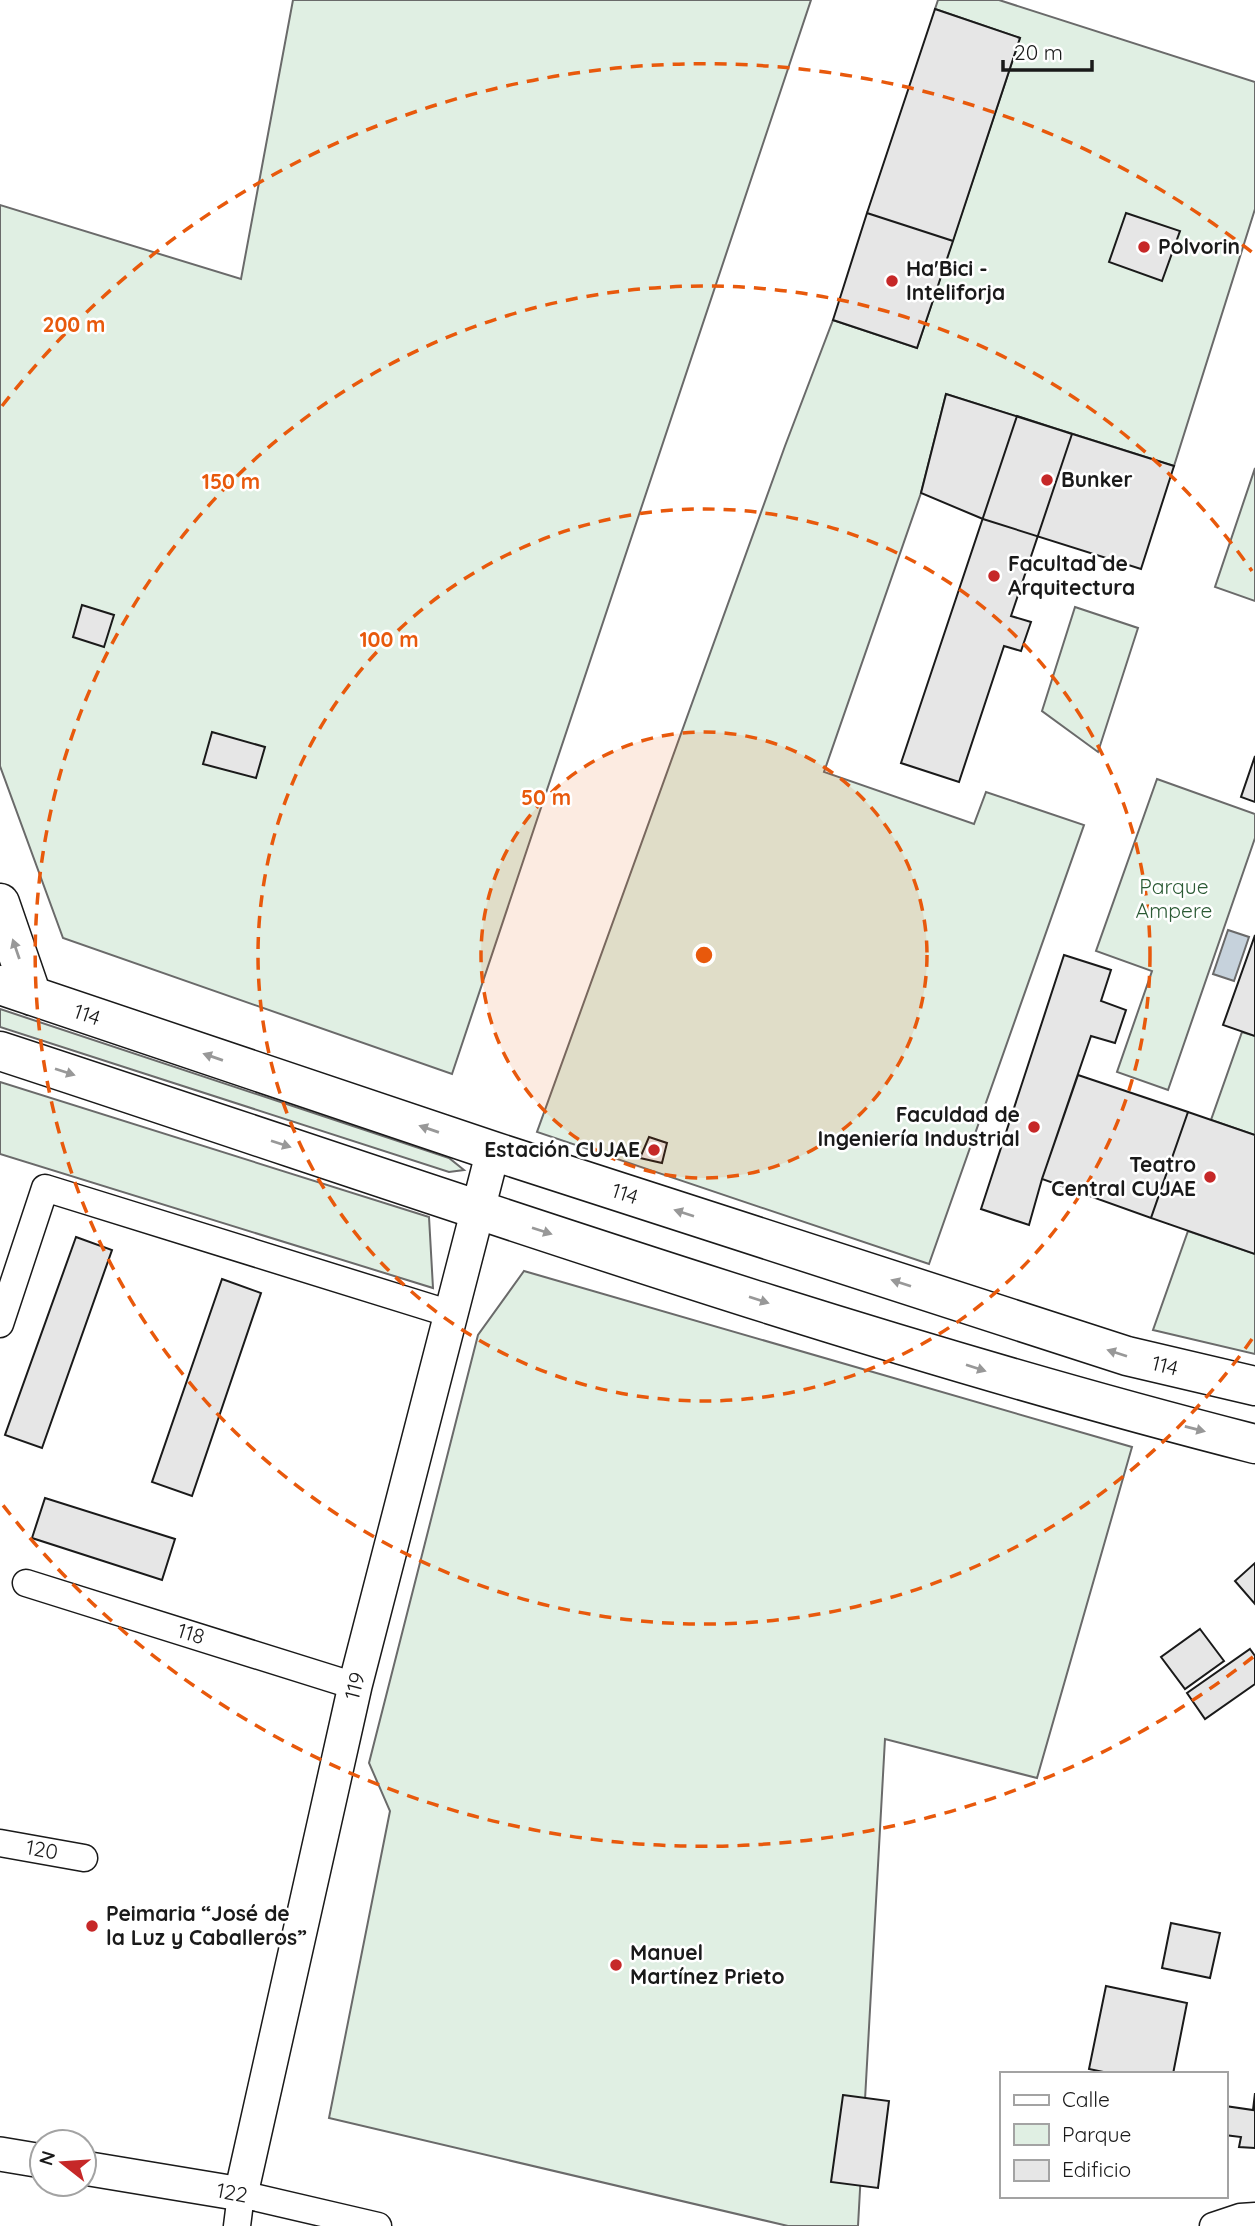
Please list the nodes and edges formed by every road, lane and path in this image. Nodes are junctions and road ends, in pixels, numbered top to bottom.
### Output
1 (0, 903) edge
2 (16, 991) edge
3 (0, 1051) edge
4 (493, 1151) junction
5 (477, 1210) junction
6 (451, 1314) junction
7 (0, 1324) edge
8 (1255, 1386) edge
9 (1255, 1444) edge
10 (26, 1583) dead end
11 (355, 1686) junction
12 (0, 1843) edge
13 (84, 1858) dead end
14 (0, 2154) edge
15 (28, 2159) edge
16 (98, 2172) edge
17 (239, 2210) edge
18 (1255, 2216) edge
19 (378, 2226) edge
20 (1213, 2226) edge

2 -> 1 highway
4 -> 2 highway, 114
3 -> 5 highway
4 - 5 street, 119
8 -> 4 highway, 114
5 - 6 street, 119
5 -> 9 highway
6 - 7 street
6 - 11 street, 119
10 - 11 street, 118
11 - 17 street, 119
12 - 13 street, 120
14 - 15 street
16 - 17 street, 122
17 - 19 street, 122
18 - 20 street

